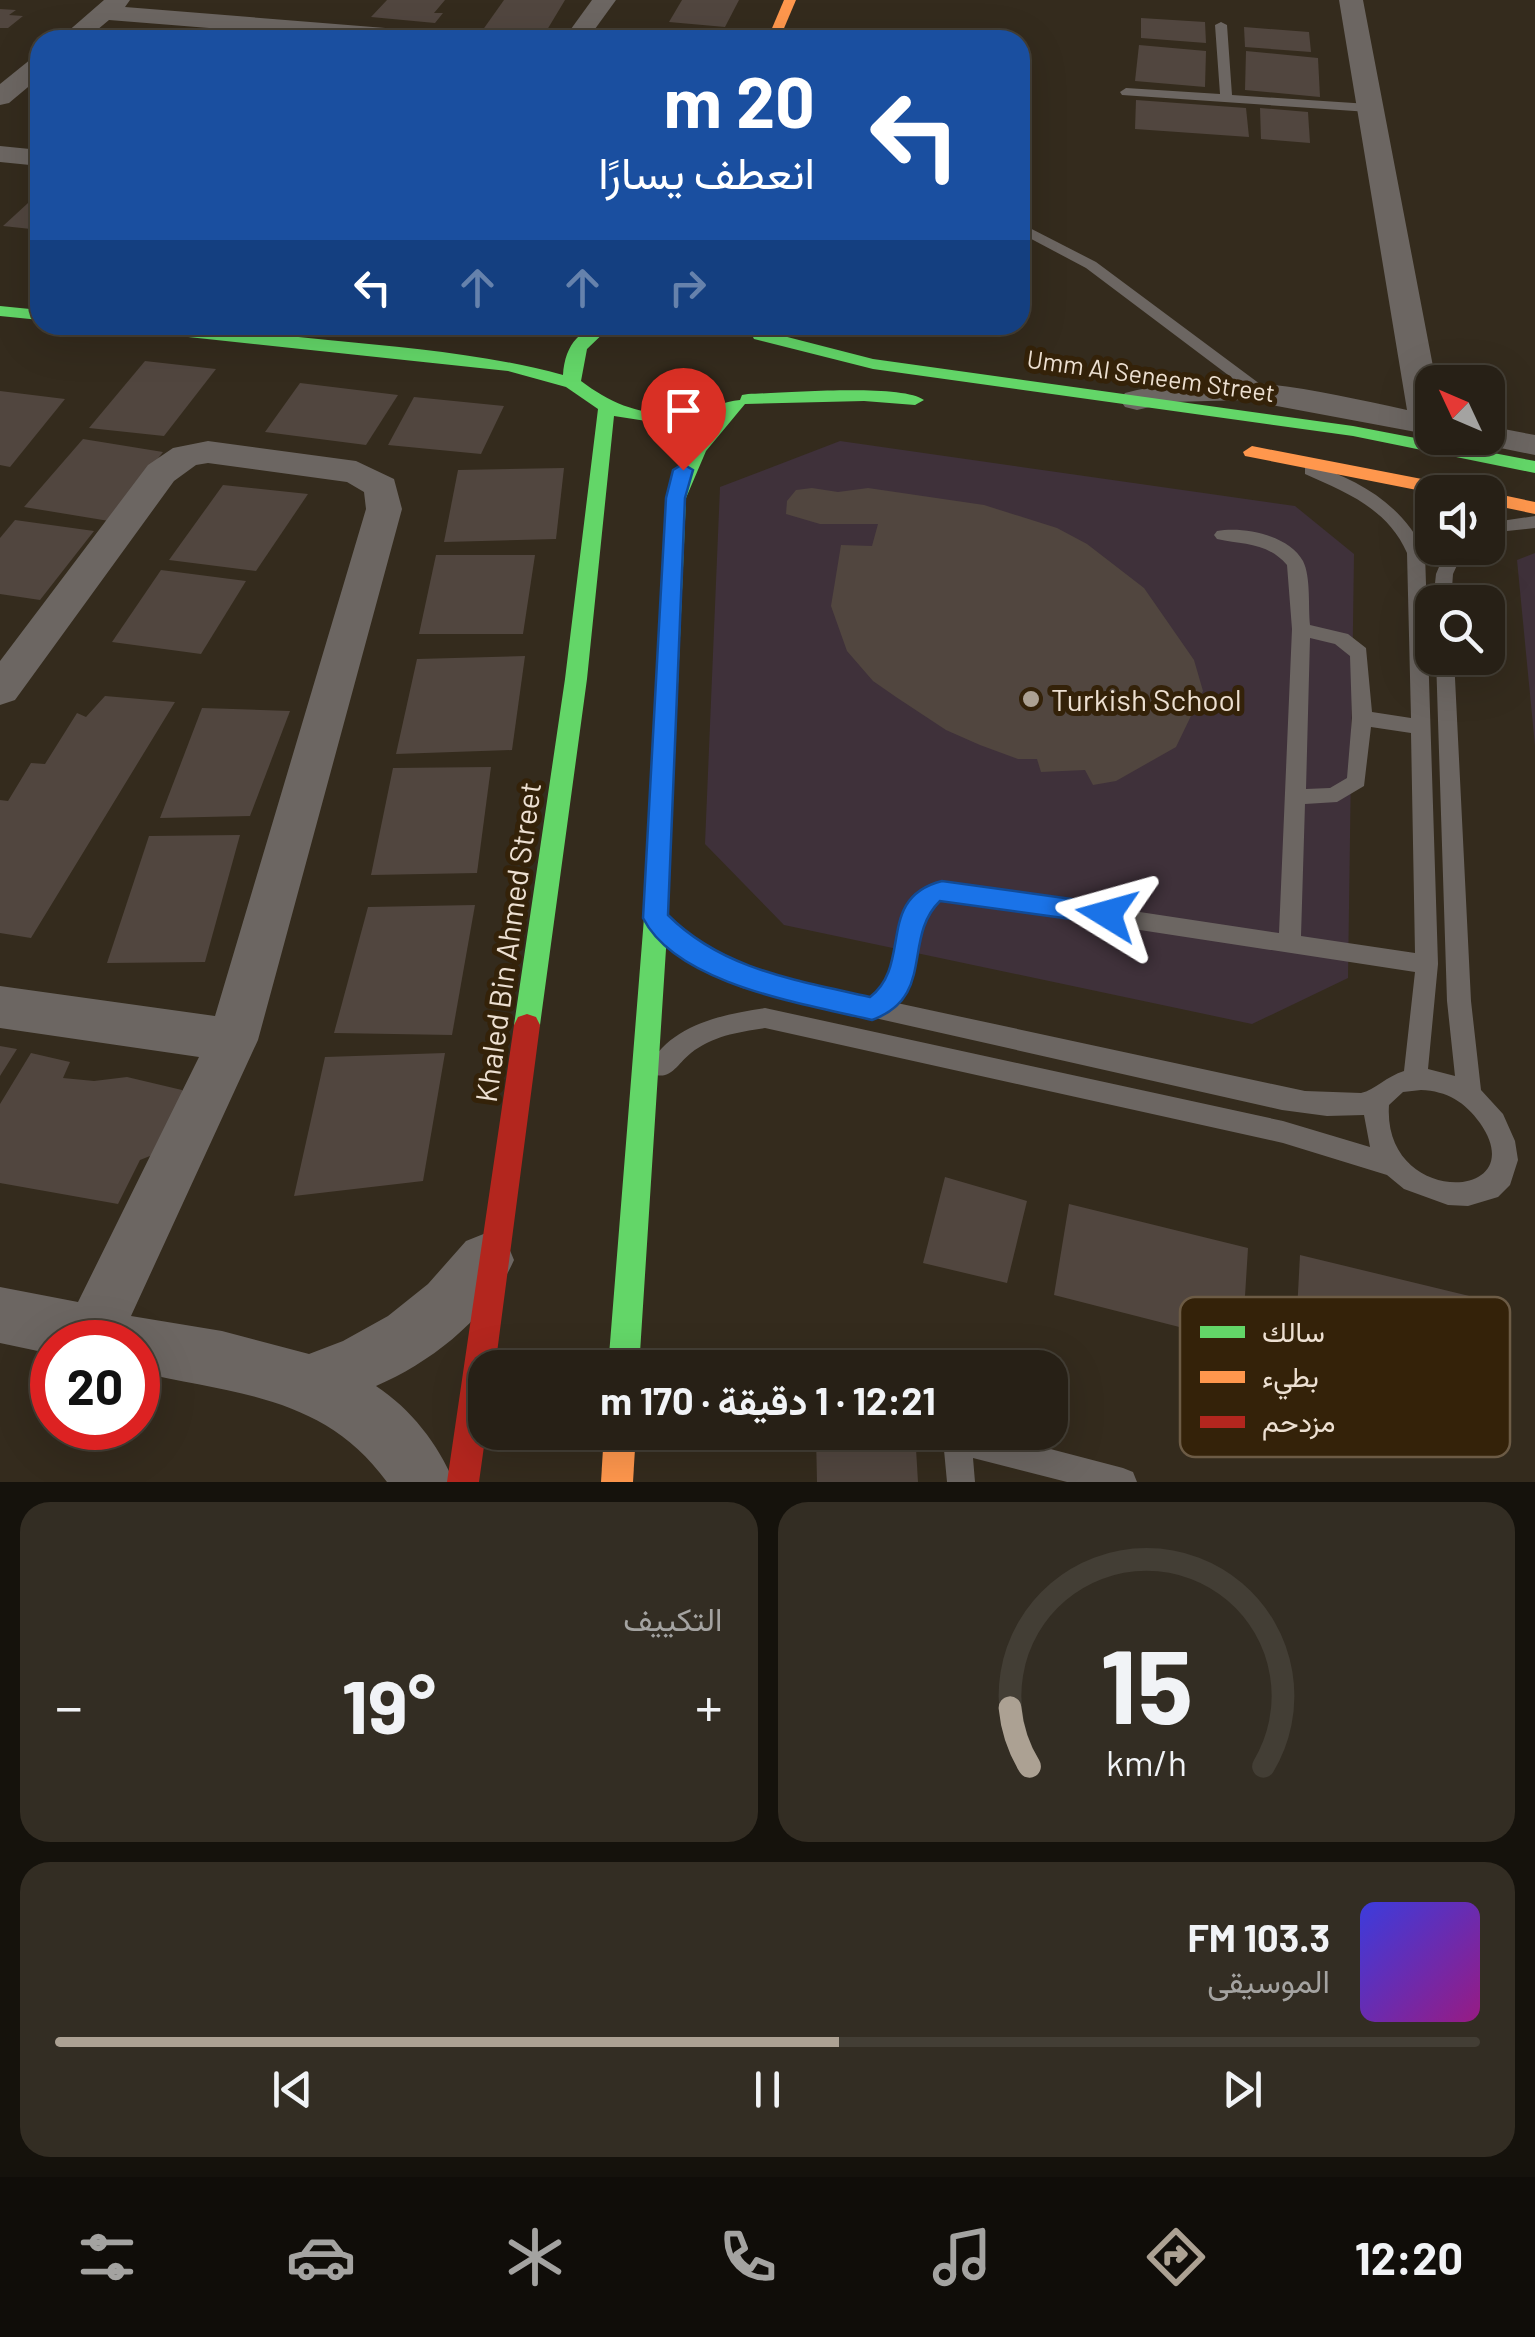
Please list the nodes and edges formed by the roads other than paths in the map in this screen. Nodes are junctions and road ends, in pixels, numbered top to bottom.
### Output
1 (604, 0) edge
2 (790, 0) edge
3 (1351, 0) edge
4 (111, 6) edge
5 (1221, 25) dead end
6 (82, 30) edge
7 (349, 30) edge
8 (582, 30) edge
9 (777, 30) edge
10 (30, 72) edge
11 (1126, 92) dead end
12 (0, 97) edge
13 (1226, 99) junction
14 (1369, 108) junction
15 (0, 154) edge
16 (30, 157) edge
17 (1030, 231) edge
18 (0, 311) edge
19 (30, 315) edge
20 (210, 335) edge
21 (591, 335) edge
22 (756, 335) edge
23 (770, 335) edge
24 (1419, 365) edge
25 (572, 383) junction
26 (1262, 394) junction
27 (1136, 400) junction
28 (935, 402) dead end
29 (739, 404) junction
30 (606, 410) junction
31 (1415, 421) edge
32 (1505, 439) edge
33 (1535, 445) edge
34 (1226, 448) dead end
35 (1282, 457) junction
36 (1535, 467) edge
37 (1415, 483) edge
38 (1505, 502) edge
39 (1535, 508) edge
40 (1535, 522) edge
41 (1505, 526) edge
42 (1224, 535) dead end
43 (1301, 629) junction
44 (1445, 675) edge
45 (0, 690) edge
46 (1362, 718) junction
47 (1421, 726) junction
48 (1298, 795) junction
49 (656, 918) junction
50 (1290, 941) junction
51 (1427, 964) junction
52 (0, 1007) edge
53 (872, 1009) junction
54 (233, 1040) junction
55 (1415, 1079) junction
56 (1469, 1092) junction
57 (640, 1098) junction
58 (1377, 1102) junction
59 (1393, 1166) junction
60 (492, 1252) junction
61 (0, 1315) edge
62 (128, 1320) edge
63 (30, 1321) edge
64 (160, 1349) edge
65 (625, 1350) edge
66 (310, 1383) junction
67 (619, 1450) edge
68 (958, 1450) edge
69 (997, 1450) edge
70 (423, 1482) edge
71 (463, 1482) edge
72 (618, 1482) edge
73 (960, 1482) edge
74 (1123, 1482) edge

1 - 8 street
2 - 9 main road
3 - 14 street
4 - 6 street
4 - 7 street
5 - 13 lane
10 - 12 street
11 - 13 lane
13 - 14 lane
14 - 24 street
15 - 16 street
17 - 26 lane
18 - 19 main road
20 - 25 main road
21 - 25 main road
22 - 29 main road
23 - 27 main road, Umm Al Seneem Street
25 - 30 main road
26 - 27 street
26 - 31 street
27 - 36 main road, Umm Al Seneem Street
28 - 29 main road
29 - 30 main road
29 - 49 main road
30 - 60 main road, Khaled Bin Ahmed Street
32 - 33 street
34 - 35 main road
35 - 37 main road
35 - 47 lane
38 - 39 main road
40 - 41 lane
42 - 43 lane
43 - 46 lane
43 - 48 lane
44 - 56 lane
45 - 54 street
46 - 47 lane
46 - 48 lane
47 - 51 lane
48 - 50 lane
49 - 53 lane
49 - 57 main road
50 - 51 lane
50 - 53 lane
51 - 55 lane
52 - 54 street
53 - 58 lane
54 - 62 street
55 - 56 lane
55 - 58 lane
56 - 59 lane
57 - 59 lane
57 - 65 main road
58 - 59 lane
60 - 66 street
60 - 71 main road, Khaled Bin Ahmed Street
61 - 63 street
64 - 66 street
66 - 70 street
67 - 72 main road
68 - 73 lane
69 - 74 lane

